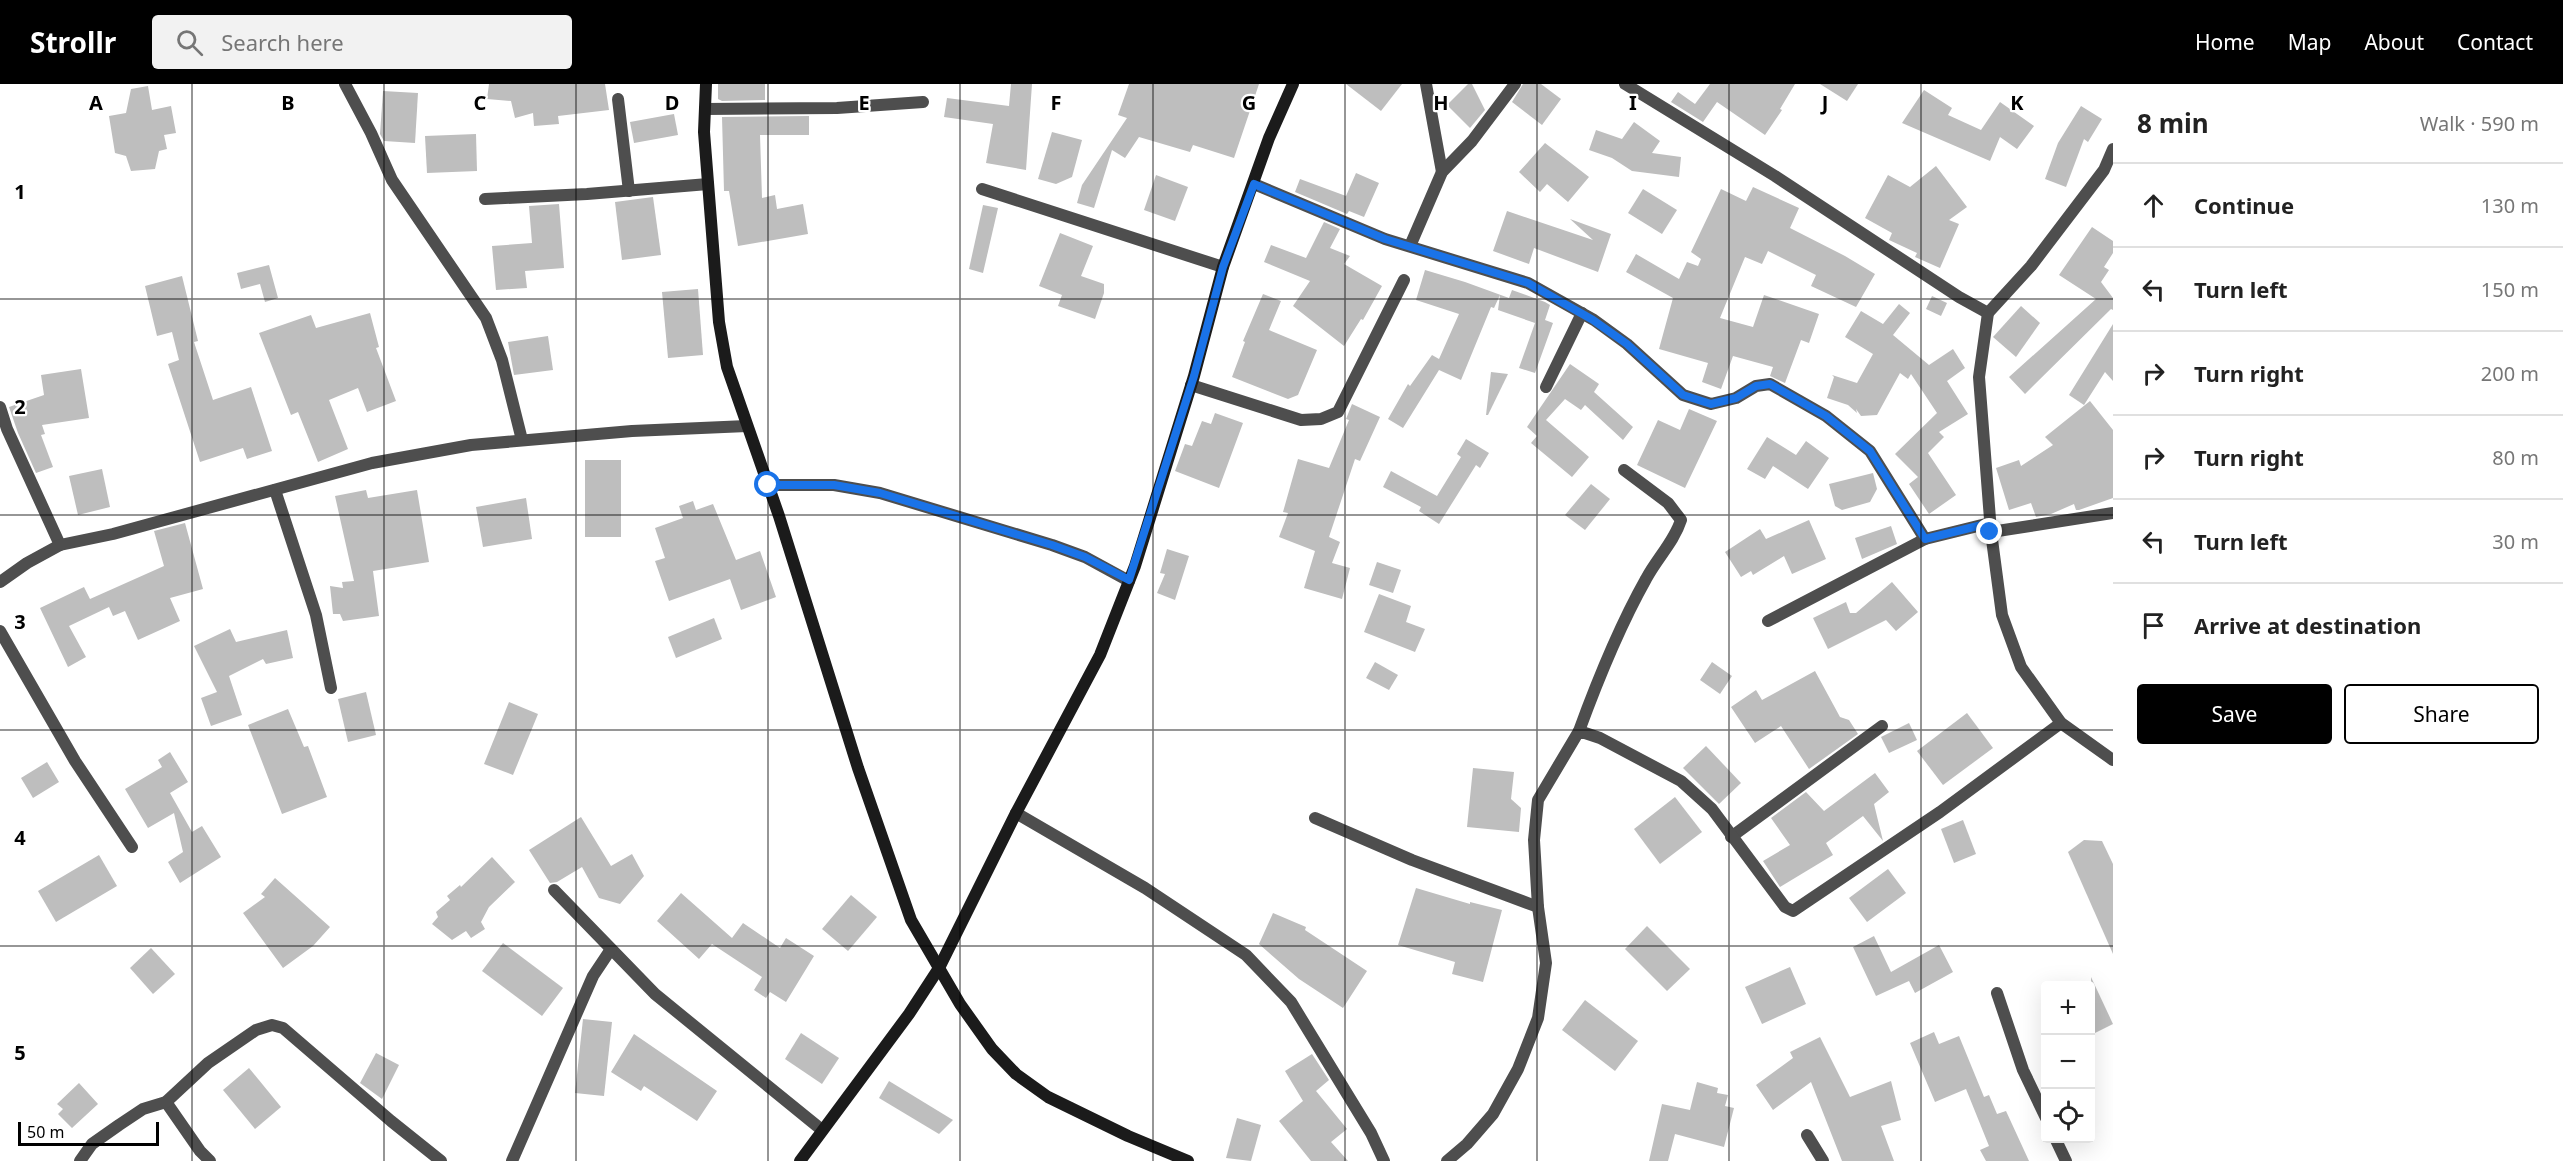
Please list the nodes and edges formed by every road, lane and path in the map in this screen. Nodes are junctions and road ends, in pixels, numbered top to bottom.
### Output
1 (345, 84) edge
2 (706, 84) edge
3 (1293, 84) edge
4 (1426, 84) edge
5 (1515, 84) edge
6 (1624, 84) edge
7 (618, 99) dead end
8 (922, 102) dead end
9 (705, 109) junction
10 (2113, 150) edge
11 (1443, 172) junction
12 (2108, 174) edge
13 (708, 184) junction
14 (1254, 184) junction
15 (982, 189) dead end
16 (629, 191) junction
17 (485, 199) dead end
18 (1410, 246) junction
19 (1223, 267) junction
20 (1404, 280) dead end
21 (1988, 313) junction
22 (1582, 314) junction
23 (1191, 385) junction
24 (1546, 387) dead end
25 (0, 407) edge
26 (747, 426) junction
27 (522, 440) junction
28 (1624, 470) dead end
29 (768, 485) junction
30 (275, 490) junction
31 (2113, 513) edge
32 (1990, 528) junction
33 (1925, 539) junction
34 (60, 545) junction
35 (1129, 580) junction
36 (0, 582) edge
37 (1768, 621) dead end
38 (0, 631) edge
39 (331, 688) dead end
40 (2061, 723) junction
41 (1882, 726) dead end
42 (1579, 731) junction
43 (2113, 760) edge
44 (1016, 813) junction
45 (1315, 818) dead end
46 (1731, 837) junction
47 (132, 847) dead end
48 (554, 890) dead end
49 (1539, 907) junction
50 (611, 949) junction
51 (939, 968) junction
52 (1997, 993) dead end
53 (166, 1102) junction
54 (2041, 1108) edge
55 (822, 1130) junction
56 (1807, 1135) dead end
57 (2057, 1143) edge
58 (80, 1161) edge
59 (210, 1161) edge
60 (441, 1161) edge
61 (512, 1161) edge
62 (800, 1161) edge
63 (1188, 1161) edge
64 (1384, 1161) edge
65 (1447, 1161) edge
66 (1823, 1161) edge
67 (2066, 1161) edge

1 - 27 street
2 - 9 street
3 - 14 street
4 - 11 street
5 - 11 street
6 - 21 street
7 - 16 street
8 - 9 street
9 - 13 street
10 - 12 street
11 - 18 street
12 - 21 street
13 - 16 street
13 - 26 street
14 - 18 street
14 - 19 street
15 - 19 street
16 - 17 street
18 - 22 street
19 - 23 street
20 - 23 street
21 - 32 street
22 - 24 street
22 - 33 street
23 - 35 street
25 - 34 street
26 - 27 street
26 - 29 street
27 - 30 street
28 - 42 street
29 - 35 street
29 - 51 street
30 - 34 street
30 - 39 street
31 - 32 street
32 - 33 street
32 - 40 street
33 - 37 street
34 - 36 street
35 - 44 street
38 - 47 street
40 - 43 street
40 - 46 street
41 - 46 street
42 - 46 street
42 - 49 street
44 - 51 street
44 - 64 street
45 - 49 street
48 - 50 street
49 - 65 street
50 - 55 street
50 - 61 street
51 - 55 street
51 - 63 street
52 - 54 street
53 - 58 street
53 - 59 street
53 - 60 street
55 - 62 street
56 - 66 street
57 - 67 street

